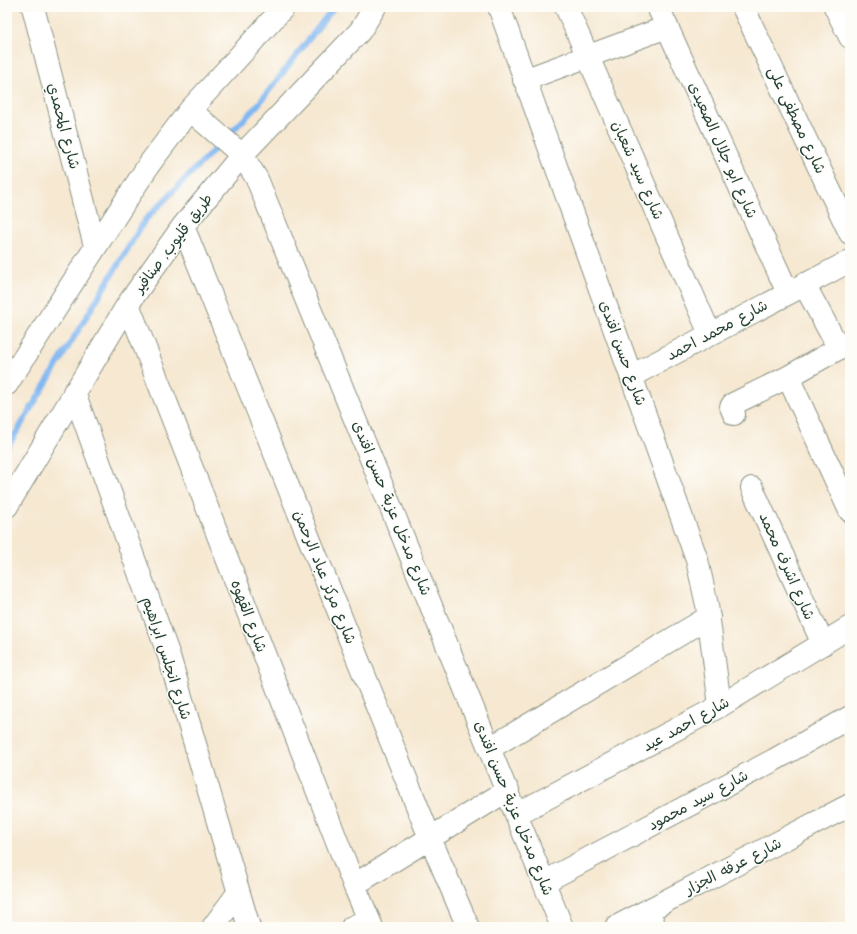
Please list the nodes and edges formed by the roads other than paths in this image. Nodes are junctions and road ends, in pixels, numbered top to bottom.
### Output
1 (33, 7) edge
2 (284, 7) edge
3 (375, 7) edge
4 (499, 7) edge
5 (566, 7) edge
6 (658, 7) edge
7 (743, 7) edge
8 (835, 7) edge
9 (667, 27) junction
10 (850, 37) edge
11 (588, 57) junction
12 (524, 80) junction
13 (190, 110) junction
14 (242, 156) junction
15 (183, 226) junction
16 (850, 233) edge
17 (95, 246) junction
18 (850, 260) edge
19 (796, 289) junction
20 (128, 304) junction
21 (710, 334) junction
22 (631, 376) junction
23 (788, 377) junction
24 (7, 384) edge
25 (74, 392) junction
26 (734, 414) dead end
27 (752, 488) dead end
28 (7, 506) edge
29 (850, 511) edge
30 (709, 616) junction
31 (850, 627) edge
32 (823, 644) junction
33 (720, 706) junction
34 (850, 717) edge
35 (490, 748) junction
36 (508, 790) junction
37 (850, 805) edge
38 (518, 814) junction
39 (430, 838) junction
40 (544, 882) junction
41 (354, 885) junction
42 (238, 894) junction
43 (652, 918) edge
44 (365, 925) edge
45 (213, 927) edge
46 (249, 927) edge
47 (468, 927) edge
48 (562, 927) edge
49 (616, 927) edge

1 - 17 street, شارع المحمدي
2 - 13 street
3 - 14 street, طريق قليوب, صنافير
4 - 12 street, شارع حسن افندى
5 - 11 street, شارع سيد شعبان
6 - 9 street, شارع ابو جلال الصعيدى
7 - 16 street, شارع مصطفى على
8 - 10 street
9 - 11 street
9 - 19 street, شارع ابو جلال الصعيدى
11 - 12 street
11 - 21 street, شارع سيد شعبان
12 - 22 street, شارع حسن افندى
13 - 14 street, شارع مدخل عزبة حسن افندى
13 - 17 street
14 - 15 street, طريق قليوب, صنافير
14 - 35 street, شارع مدخل عزبة حسن افندى
15 - 20 street, طريق قليوب, صنافير
15 - 39 street, شارع مركز عباد الرحمن
17 - 24 street
18 - 19 street, شارع محمد احمد
19 - 21 street, شارع محمد احمد
19 - 23 street
20 - 25 street, طريق قليوب, صنافير
20 - 41 street, شارع القهوه
21 - 22 street, شارع محمد احمد
22 - 30 street, شارع حسن افندى
23 - 26 street
23 - 29 street
25 - 28 street, طريق قليوب, صنافير
25 - 42 street, شارع انجلس ابراهيم
27 - 32 street, شارع اشرف محمد
30 - 33 street, شارع حسن افندى
30 - 35 street
31 - 32 street, شارع احمد عيد
32 - 33 street, شارع احمد عيد
33 - 38 street, شارع احمد عيد
34 - 40 street, شارع سيد محمود
35 - 36 street, شارع مدخل عزبة حسن افندى
36 - 38 street, شارع مدخل عزبة حسن افندى
36 - 39 street
37 - 43 street, شارع عرفه الجزار
38 - 40 street, شارع مدخل عزبة حسن افندى
39 - 41 street
39 - 47 street, شارع مركز عباد الرحمن
40 - 48 street, شارع مدخل عزبة حسن افندى
41 - 44 street, شارع القهوه
42 - 45 street
42 - 46 street, شارع انجلس ابراهيم
43 - 49 street, شارع عرفه الجزار

